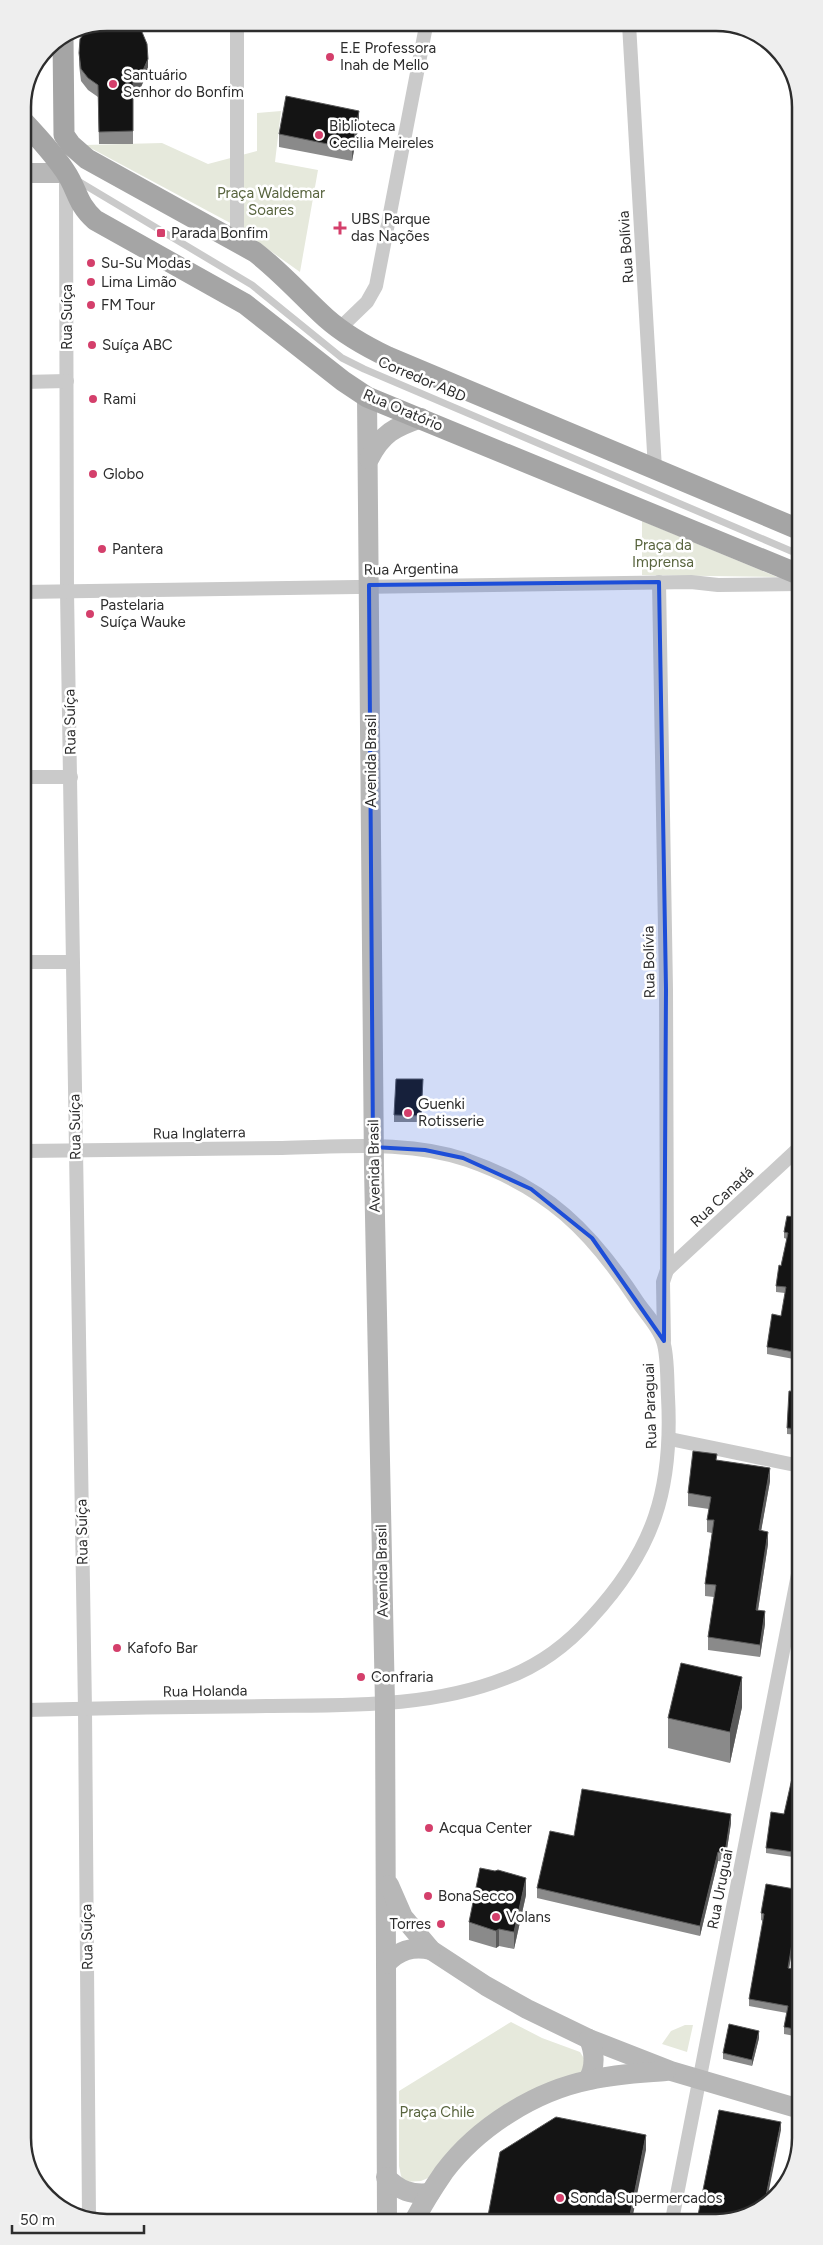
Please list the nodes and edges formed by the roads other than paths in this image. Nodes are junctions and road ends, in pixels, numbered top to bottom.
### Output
1 (238, 31) edge
2 (425, 31) edge
3 (629, 31) edge
4 (63, 45) edge
5 (31, 131) edge
6 (64, 135) junction
7 (31, 173) edge
8 (66, 173) junction
9 (237, 240) junction
10 (340, 328) junction
11 (67, 381) junction
12 (31, 382) edge
13 (367, 397) junction
14 (421, 418) junction
15 (369, 459) junction
16 (655, 469) junction
17 (792, 526) edge
18 (792, 551) edge
19 (792, 572) edge
20 (658, 582) junction
21 (792, 584) edge
22 (369, 585) junction
23 (67, 591) junction
24 (31, 592) edge
25 (71, 777) junction
26 (31, 778) edge
27 (31, 962) edge
28 (73, 962) junction
29 (373, 1147) junction
30 (75, 1150) junction
31 (31, 1151) edge
32 (792, 1154) edge
33 (667, 1270) junction
34 (664, 1341) junction
35 (670, 1439) junction
36 (792, 1464) edge
37 (792, 1605) edge
38 (385, 1704) junction
39 (85, 1709) junction
40 (31, 1710) edge
41 (385, 1874) junction
42 (432, 1950) junction
43 (386, 1964) junction
44 (589, 2039) junction
45 (670, 2071) junction
46 (699, 2079) junction
47 (588, 2080) junction
48 (792, 2107) edge
49 (386, 2177) junction
50 (430, 2193) junction
51 (89, 2211) edge
52 (387, 2214) edge
53 (418, 2214) edge
54 (673, 2214) edge

1 - 9 street
2 - 10 street
3 - 16 street, Rua Bolívia
4 - 6 main road, Rua Suíça
5 - 8 main road, Rua Oratório
6 - 8 street, Rua Suíça
6 - 9 main road
7 - 8 street
8 - 11 street, Rua Suíça
8 - 13 main road, Rua Oratório
8 - 18 lane, Corredor ABD
9 - 10 main road
10 - 16 main road
11 - 12 street
11 - 23 street, Rua Suíça
13 - 14 main road, Rua Oratório
13 - 15 street, Avenida Brasil
14 - 15 street
14 - 19 main road, Rua Oratório
15 - 22 street, Avenida Brasil
16 - 17 main road
20 - 21 street, Rua Argentina
20 - 22 street, Rua Argentina
20 - 33 street, Rua Bolívia
22 - 23 street, Rua Argentina
22 - 29 street, Avenida Brasil
23 - 24 street, Rua Argentina
23 - 25 street, Rua Suíça
25 - 26 street
25 - 28 street, Rua Suíça
27 - 28 street
28 - 30 street, Rua Suíça
29 - 30 street, Rua Inglaterra
29 - 34 street, Rua Paraguai
29 - 38 street, Avenida Brasil
30 - 31 street, Rua Inglaterra
30 - 39 street, Rua Suíça
32 - 33 street, Rua Canadá
33 - 34 street, Rua Bolívia
34 - 35 street, Rua Paraguai
35 - 36 street
35 - 38 street, Rua Paraguai
37 - 46 street, Rua Uruguai
38 - 39 street, Rua Holanda
38 - 41 street, Avenida Brasil
39 - 40 street, Rua Holanda
39 - 51 street, Rua Suíça
41 - 42 street
41 - 43 street
42 - 43 street
42 - 44 street
43 - 49 street
44 - 45 street
44 - 47 street
45 - 46 street
45 - 47 street
46 - 48 street
46 - 54 street, Rua Uruguai
47 - 50 street
49 - 50 street
49 - 52 street
50 - 53 street

